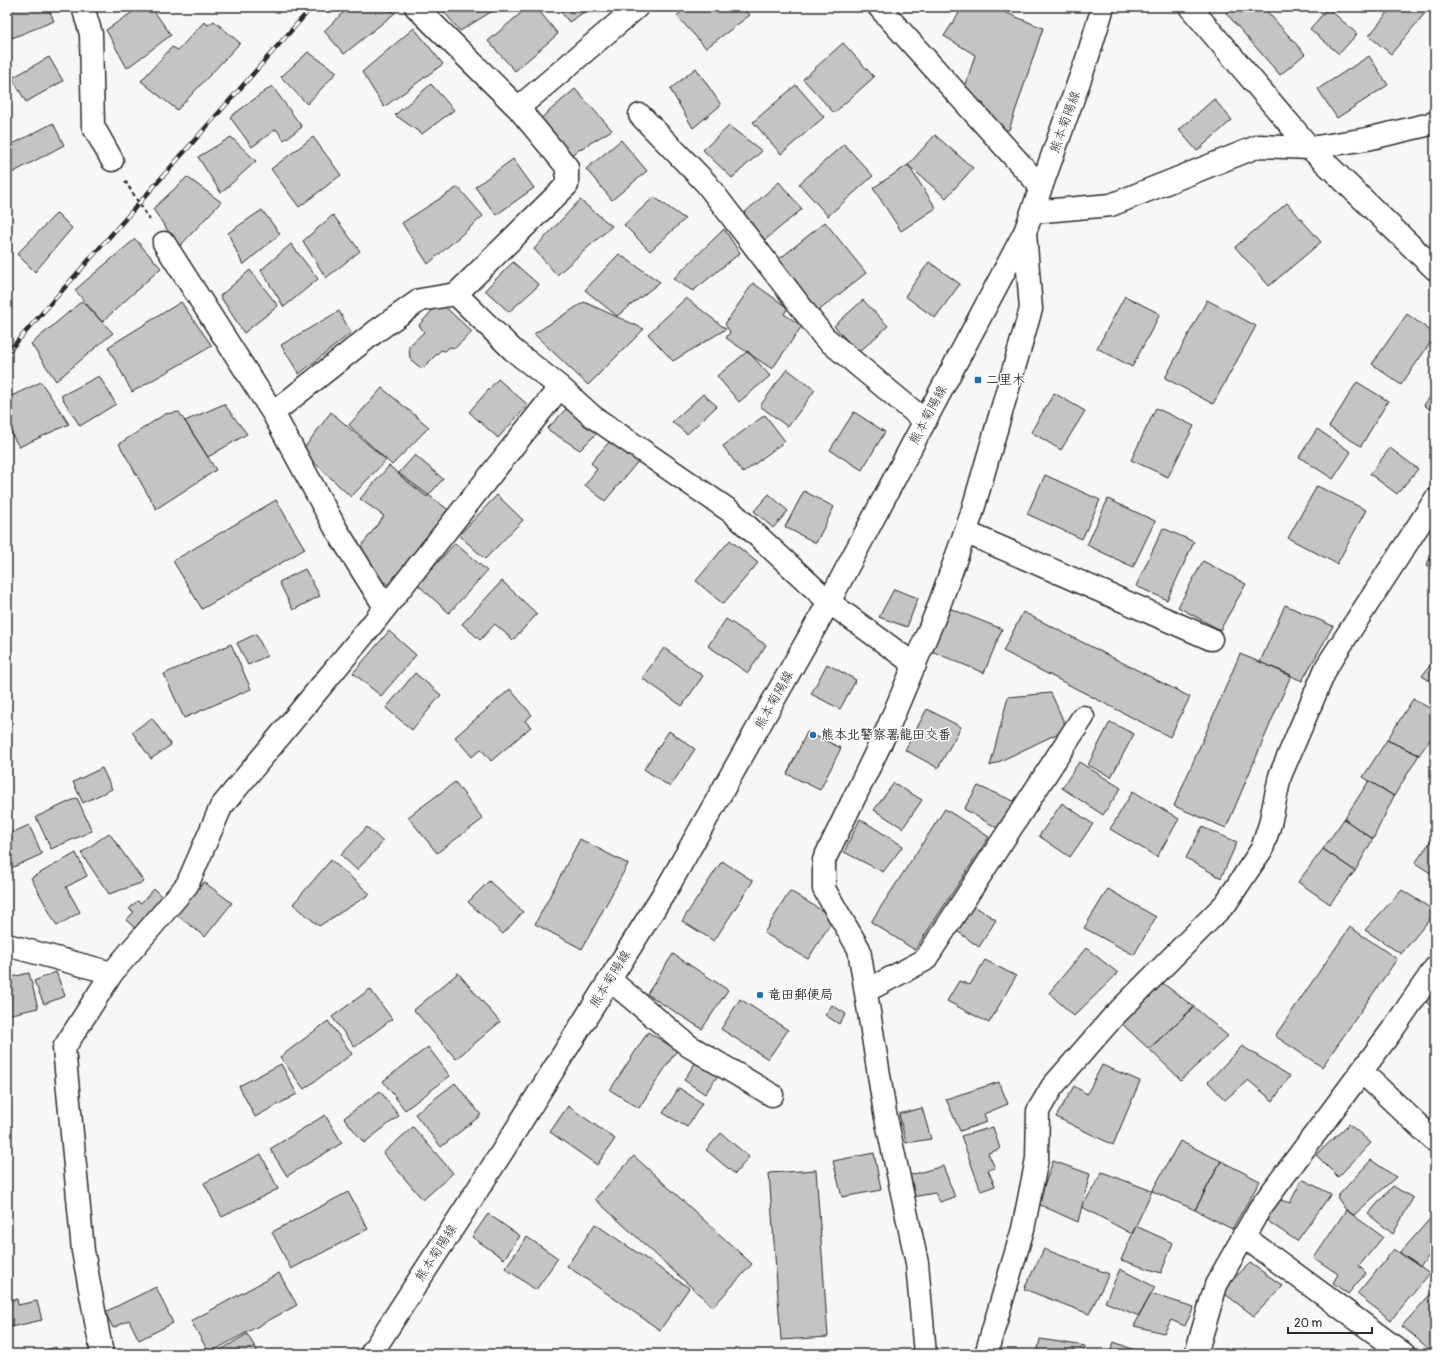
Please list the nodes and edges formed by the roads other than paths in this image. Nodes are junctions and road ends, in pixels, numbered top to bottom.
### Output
1 (416, 7) edge
2 (637, 7) edge
3 (879, 7) edge
4 (1102, 7) edge
5 (1190, 7) edge
6 (89, 10) edge
7 (518, 108) junction
8 (640, 115) dead end
9 (1435, 123) edge
10 (1310, 148) junction
11 (112, 160) road end
12 (1041, 187) junction
13 (1032, 212) junction
14 (1025, 232) junction
15 (164, 243) road end
16 (1435, 268) edge
17 (456, 294) junction
18 (560, 387) junction
19 (272, 413) junction
20 (925, 421) junction
21 (1435, 500) edge
22 (965, 532) junction
23 (829, 602) junction
24 (385, 607) junction
25 (1211, 639) dead end
26 (915, 665) junction
27 (1083, 717) dead end
28 (7, 945) edge
29 (1435, 968) edge
30 (112, 973) junction
31 (610, 980) junction
32 (866, 992) junction
33 (1362, 1072) junction
34 (772, 1095) dead end
35 (1435, 1141) edge
36 (1243, 1236) junction
37 (102, 1354) edge
38 (371, 1354) edge
39 (925, 1354) edge
40 (986, 1354) edge
41 (1196, 1354) edge
42 (1404, 1354) edge

1 - 7 street
2 - 7 street
3 - 12 street
4 - 12 street, 熊本菊陽線
5 - 10 street
6 - 11 street
7 - 17 street
8 - 20 street
9 - 10 street
10 - 13 street
10 - 16 street
12 - 13 street, 熊本菊陽線
13 - 14 street, 熊本菊陽線
14 - 20 street, 熊本菊陽線
14 - 22 street
15 - 19 street
17 - 18 street
17 - 19 street
18 - 23 street
18 - 24 street
19 - 24 street
20 - 23 street, 熊本菊陽線
21 - 40 street
22 - 25 street
22 - 26 street
23 - 26 street
23 - 31 street, 熊本菊陽線
24 - 30 street
26 - 32 street
27 - 32 street
28 - 30 street
29 - 33 street
30 - 37 street
31 - 34 street
31 - 38 street, 熊本菊陽線
32 - 39 street
33 - 35 street
33 - 36 street
36 - 41 street
36 - 42 street

